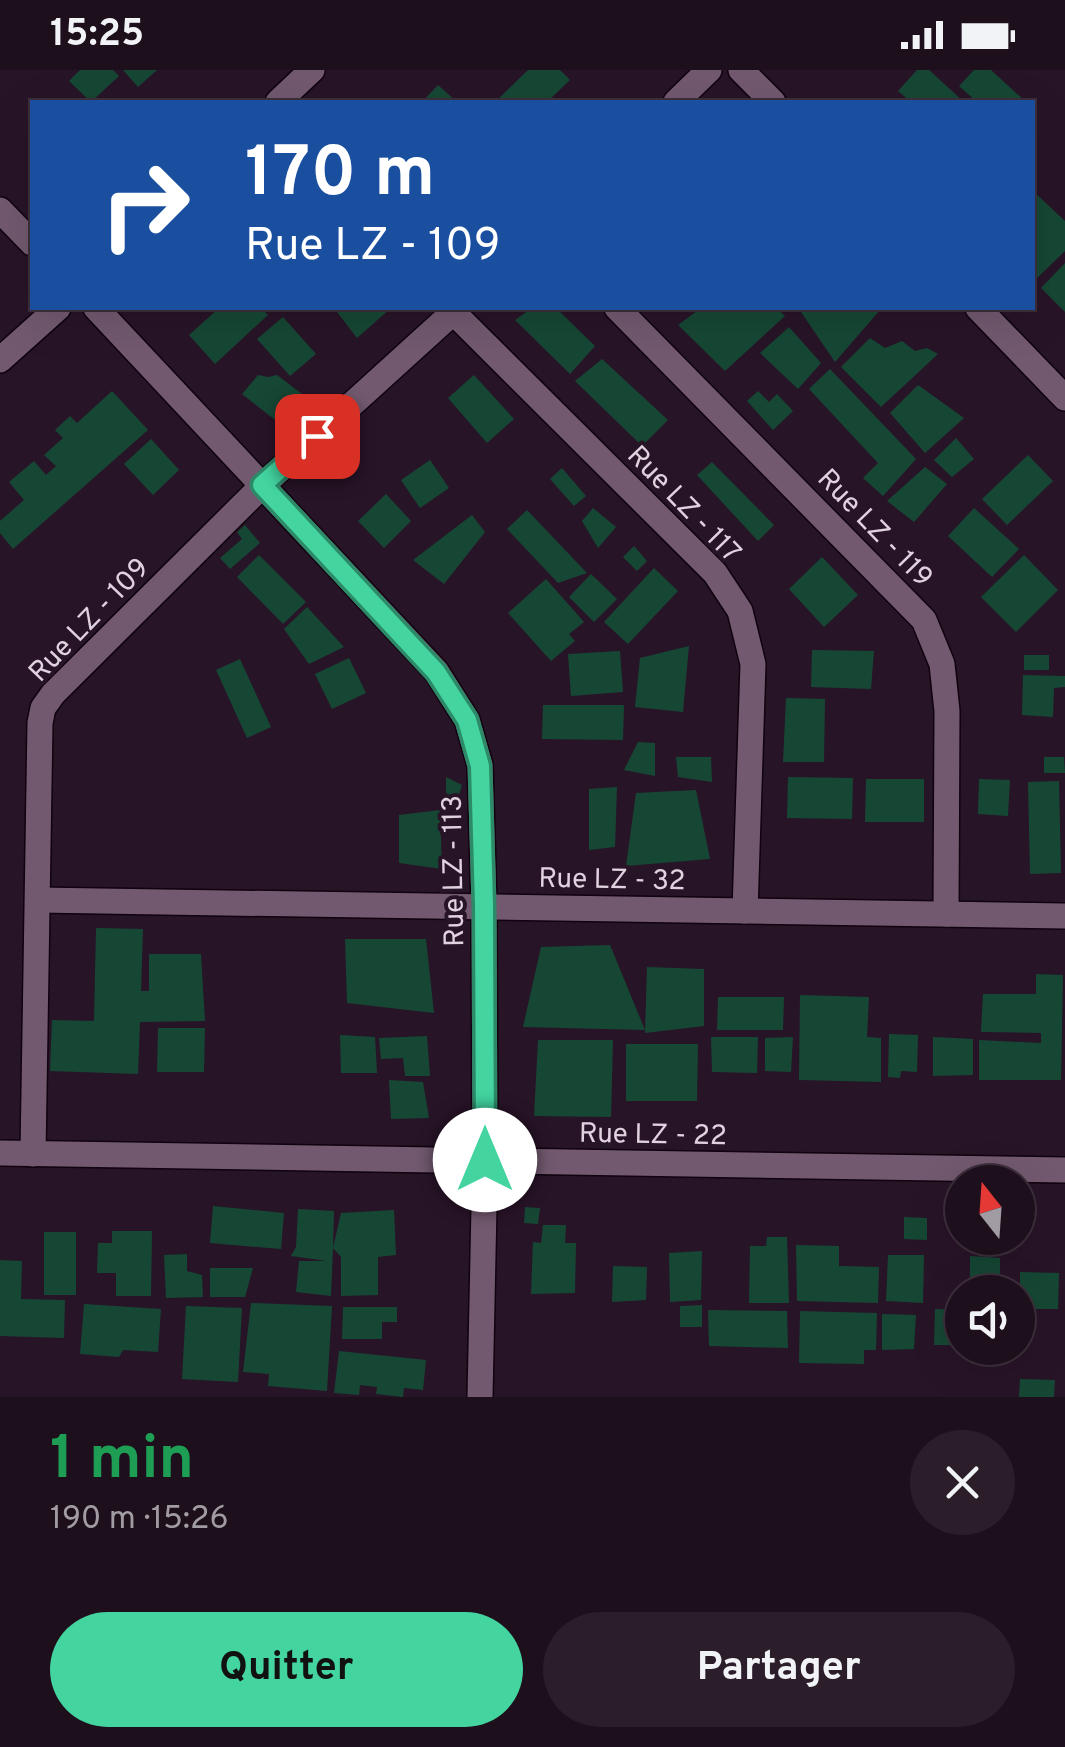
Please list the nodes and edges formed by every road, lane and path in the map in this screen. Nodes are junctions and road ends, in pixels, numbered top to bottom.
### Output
1 (312, 70) edge
2 (709, 70) edge
3 (740, 70) edge
4 (280, 100) edge
5 (678, 100) edge
6 (771, 100) edge
7 (0, 210) edge
8 (30, 241) edge
9 (56, 310) edge
10 (98, 310) edge
11 (455, 310) edge
12 (619, 310) edge
13 (980, 310) edge
14 (0, 360) edge
15 (1065, 398) edge
16 (262, 485) junction
17 (38, 900) junction
18 (484, 905) junction
19 (745, 911) junction
20 (946, 914) junction
21 (1065, 916) edge
22 (0, 1153) edge
23 (33, 1154) junction
24 (485, 1160) junction
25 (1065, 1170) edge
26 (480, 1397) edge

1 - 4 street
2 - 5 street
3 - 6 street
7 - 8 street
9 - 14 street
10 - 16 street, Rue LZ - 113
11 - 16 street, Rue LZ - 109
11 - 19 street, Rue LZ - 117
12 - 20 street, Rue LZ - 119
13 - 15 street
16 - 17 street, Rue LZ - 109
16 - 18 street, Rue LZ - 113
17 - 18 street, Rue LZ - 32
17 - 23 street, Rue LZ - 109
18 - 19 street, Rue LZ - 32
18 - 24 street, Rue LZ - 113
19 - 20 street, Rue LZ - 32
20 - 21 street, Rue LZ - 32
22 - 23 street, Rue LZ - 22
23 - 24 street, Rue LZ - 22
24 - 25 street, Rue LZ - 22
24 - 26 street, Rue LZ - 113

